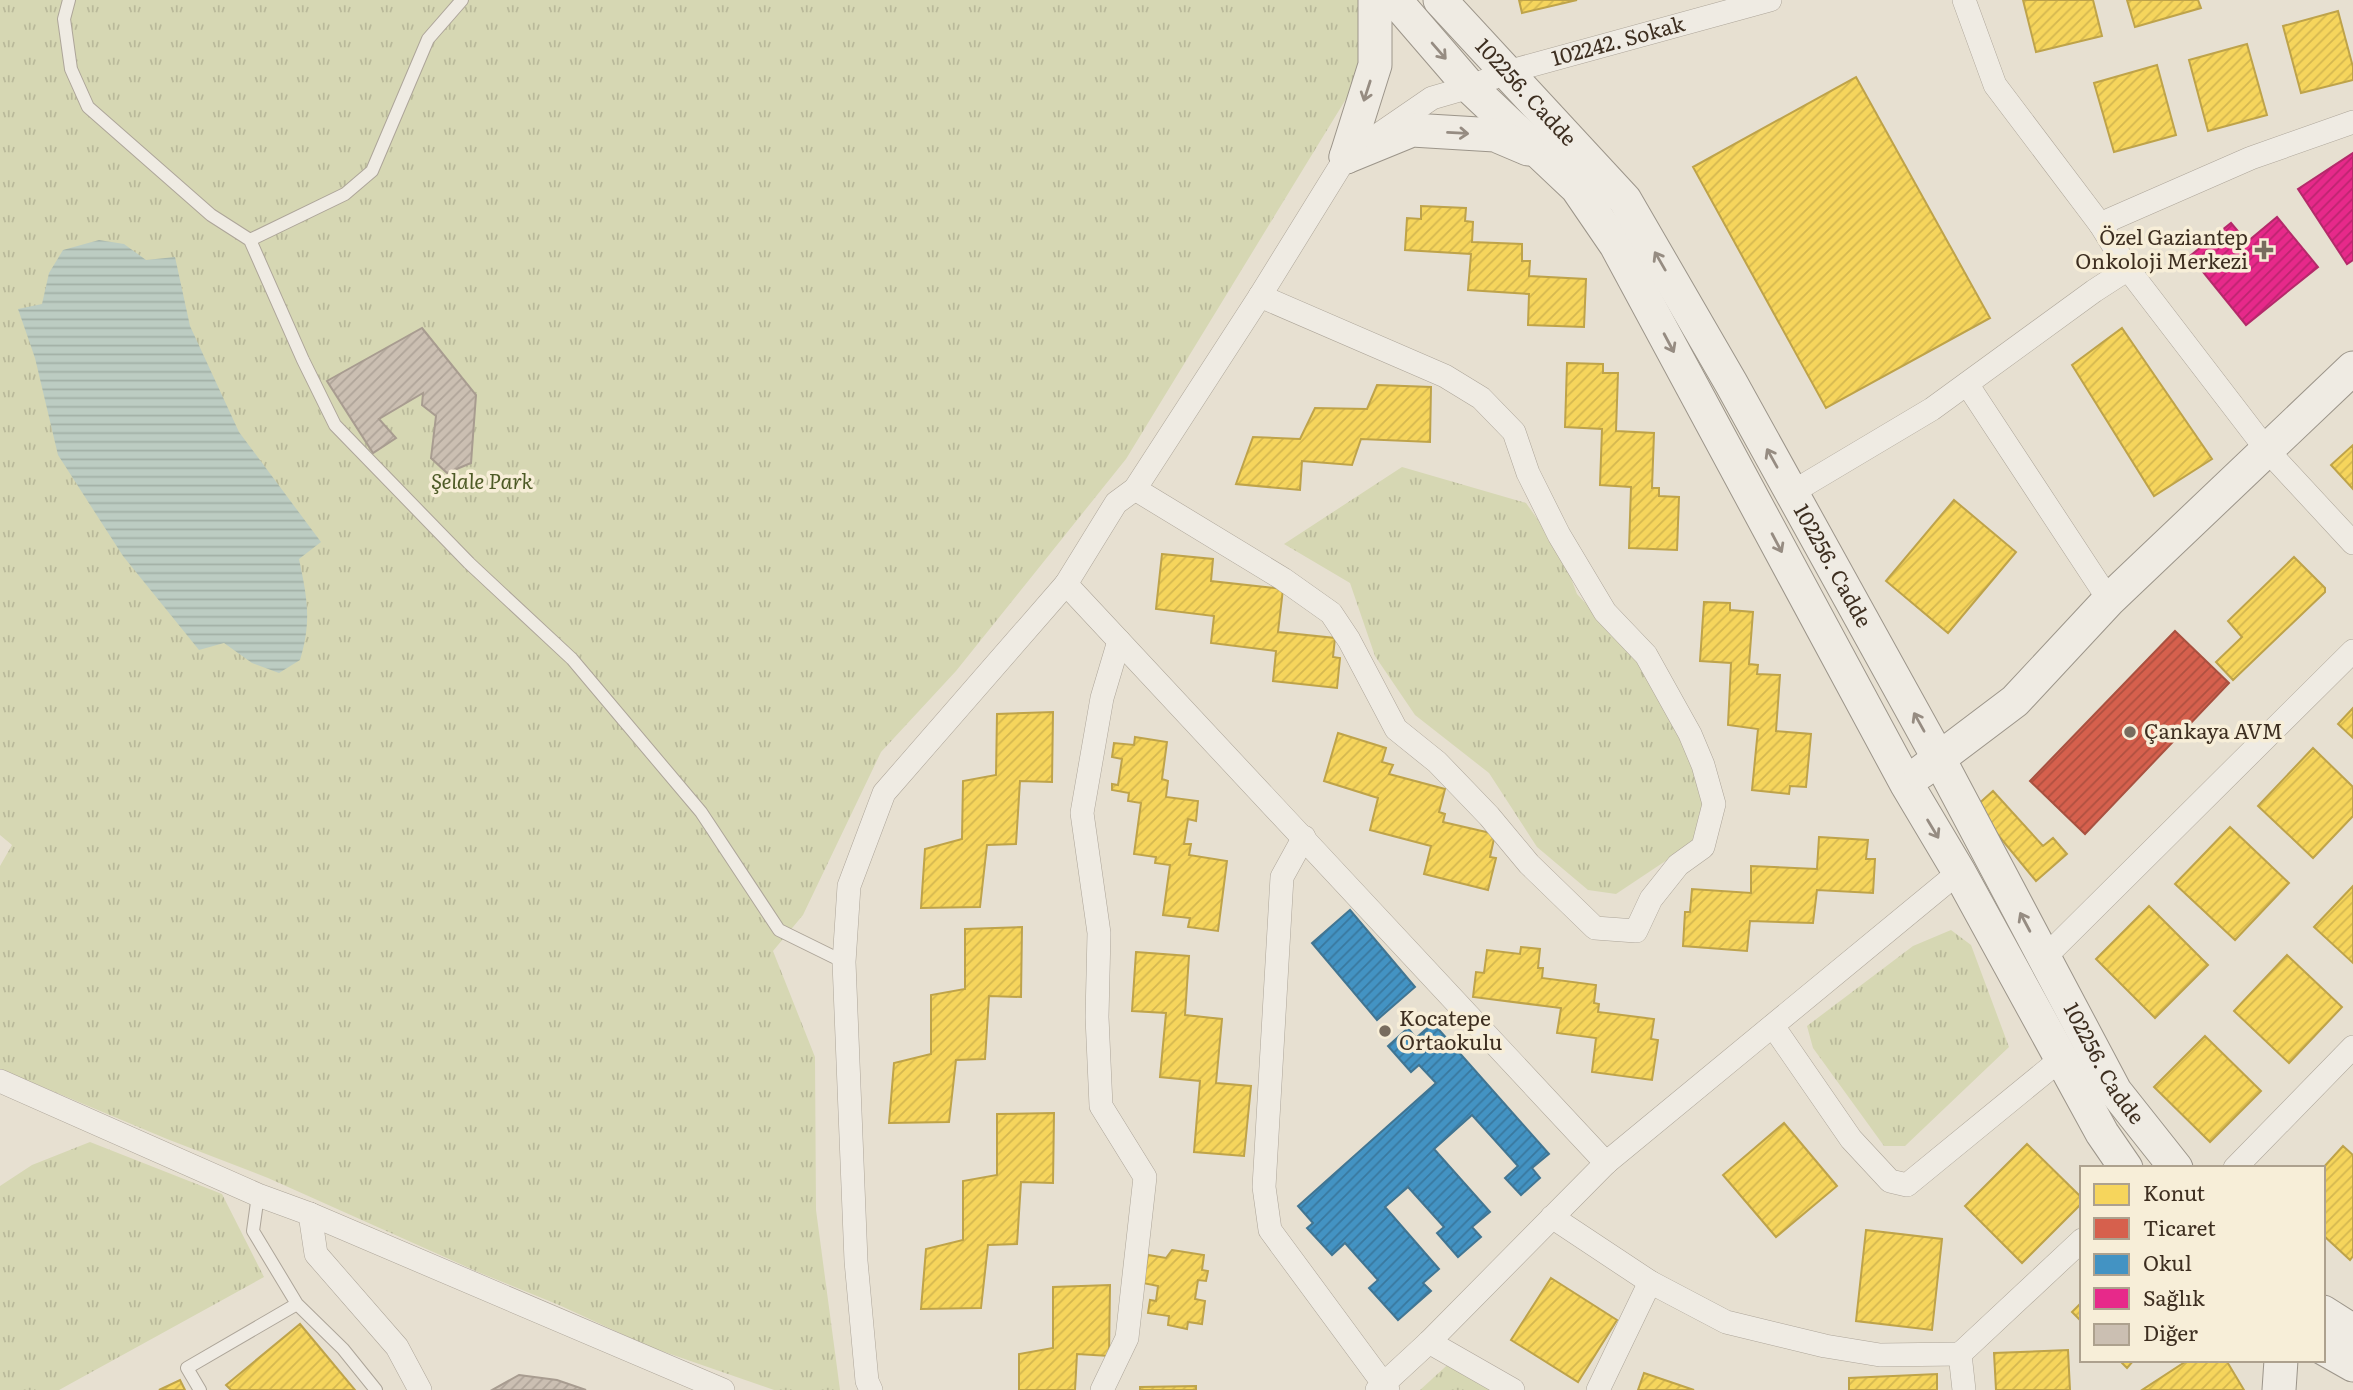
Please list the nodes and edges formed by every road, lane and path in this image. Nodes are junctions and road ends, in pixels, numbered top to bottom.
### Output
1 (69, 0) edge
2 (462, 0) edge
3 (1375, 0) edge
4 (1395, 0) edge
5 (1440, 0) edge
6 (1770, 0) edge
7 (1964, 0) edge
8 (1507, 72) junction
9 (1470, 87) junction
10 (2353, 122) edge
11 (1542, 155) junction
12 (1346, 157) junction
13 (2099, 224) junction
14 (250, 240) junction
15 (2127, 269) junction
16 (1260, 296) junction
17 (2353, 368) edge
18 (1967, 384) junction
19 (2266, 449) junction
20 (1135, 489) junction
21 (1791, 493) junction
22 (2353, 543) edge
23 (1066, 584) junction
24 (2109, 600) junction
25 (1119, 641) junction
26 (2353, 651) edge
27 (1939, 759) junction
28 (1906, 783) junction
29 (1304, 837) junction
30 (1959, 872) junction
31 (2044, 958) junction
32 (844, 962) junction
33 (1773, 1026) junction
34 (2353, 1047) edge
35 (2061, 1059) junction
36 (0, 1081) edge
37 (1606, 1163) junction
38 (2125, 1166) edge
39 (2174, 1166) edge
40 (2237, 1166) edge
41 (258, 1195) junction
42 (310, 1214) junction
43 (1552, 1217) junction
44 (2080, 1242) edge
45 (1650, 1282) junction
46 (297, 1304) junction
47 (2325, 1312) edge
48 (2353, 1331) edge
49 (1429, 1342) junction
50 (2325, 1349) edge
51 (1960, 1354) junction
52 (2281, 1362) edge
53 (2353, 1365) edge
54 (1383, 1388) edge
55 (200, 1390) edge
56 (376, 1390) edge
57 (420, 1390) edge
58 (723, 1390) edge
59 (871, 1390) edge
60 (1102, 1390) edge
61 (1513, 1390) edge
62 (1598, 1390) edge
63 (1964, 1390) edge
64 (2279, 1390) edge

1 - 14 lane
2 - 14 lane
3 -> 12 street
4 -> 9 street, 102256. Cadde
5 - 8 street, 102256. Cadde
6 - 8 street, 102242. Sokak
7 - 13 street
8 - 9 street, 102242. Sokak
21 -> 8 street, 102256. Cadde
9 - 11 street, 102256. Cadde
9 - 12 street, 102242. Sokak
10 - 13 street
12 -> 11 street
11 -> 28 street, 102256. Cadde
12 - 16 street
13 - 15 street
14 - 32 lane
15 - 18 street
15 - 19 street
16 - 20 street
16 - 20 street
17 - 19 street
18 - 21 street
18 - 24 street
19 - 22 street
19 - 24 street
20 - 23 street
27 -> 21 street, 102256. Cadde
23 - 25 street
23 - 32 street
24 - 27 street
25 - 29 street
25 - 60 street
26 - 31 street
27 - 28 street
31 -> 27 street, 102256. Cadde
28 -> 30 street, 102256. Cadde
29 - 37 street
29 - 54 street
30 - 33 street
30 - 35 street, 102256. Cadde
31 - 39 street, 102256. Cadde
32 - 59 street
33 - 35 street
33 - 37 street
34 - 40 street
35 - 38 street, 102256. Cadde
36 - 41 street
37 - 43 street
41 - 42 street
41 - 46 lane
42 - 57 street
42 - 58 street
43 - 45 street
43 - 49 street
44 - 51 street
45 - 51 street
45 - 62 street
46 - 55 lane
46 - 56 lane
47 - 48 street
49 - 54 street
49 - 61 street
50 - 53 street
51 - 63 street
52 - 64 street

